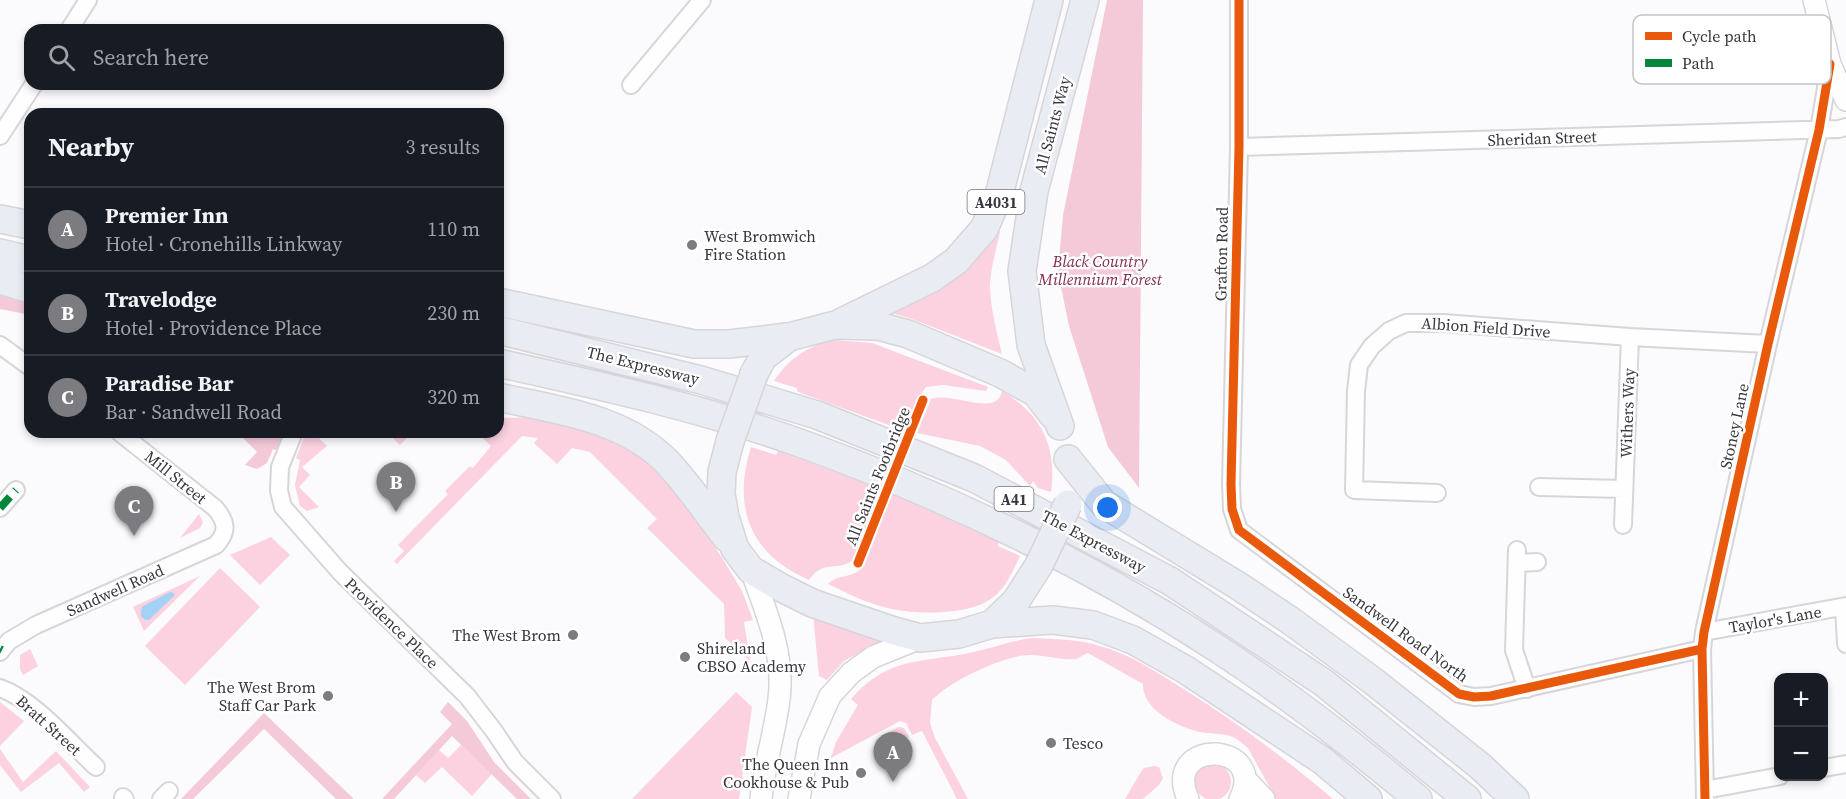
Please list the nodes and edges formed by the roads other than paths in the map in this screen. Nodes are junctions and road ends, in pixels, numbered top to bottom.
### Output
1 (88, 0) edge
2 (702, 0) edge
3 (1049, 0) edge
4 (1085, 0) edge
5 (1239, 0) edge
6 (1814, 0) edge
7 (1818, 15) edge
8 (73, 24) edge
9 (1831, 66) edge
10 (1827, 84) edge
11 (631, 85) dead end
12 (30, 90) edge
13 (1846, 100) edge
14 (1846, 127) edge
15 (1819, 130) junction
16 (0, 136) edge
17 (1239, 147) junction
18 (0, 201) edge
19 (24, 205) edge
20 (0, 219) edge
21 (24, 224) edge
22 (0, 253) edge
23 (24, 259) edge
24 (0, 280) edge
25 (24, 287) edge
26 (504, 303) edge
27 (835, 325) junction
28 (504, 331) edge
29 (789, 337) junction
30 (1630, 337) junction
31 (1768, 344) junction
32 (0, 345) edge
33 (24, 363) edge
34 (504, 364) edge
35 (504, 398) edge
36 (1060, 426) junction
37 (127, 438) edge
38 (292, 438) edge
39 (1068, 459) junction
40 (1539, 487) dead end
41 (1624, 489) junction
42 (16, 490) dead end
43 (1437, 493) dead end
44 (0, 508) edge
45 (1232, 509) joint
46 (1623, 525) dead end
47 (226, 528) joint
48 (735, 549) junction
49 (1537, 562) dead end
50 (751, 570) junction
51 (1845, 607) edge
52 (992, 624) junction
53 (920, 638) junction
54 (1703, 641) junction
55 (1846, 644) edge
56 (0, 650) edge
57 (0, 688) edge
58 (1527, 689) junction
59 (1846, 764) edge
60 (96, 767) dead end
61 (1828, 767) edge
62 (1774, 778) edge
63 (1243, 789) edge
64 (1705, 795) edge
65 (1181, 796) edge
66 (552, 799) edge
67 (761, 799) edge
68 (799, 799) edge
69 (1264, 799) edge
70 (1368, 799) edge
71 (1418, 799) edge
72 (1467, 799) edge
73 (1515, 799) edge

1 - 8 street
2 - 11 street
3 - 27 highway, All Saints Way / A4031
4 - 36 highway, All Saints Way / A4031
5 - 17 street, Grafton Road
6 - 7 street
9 - 13 street
10 - 15 street, Stoney Lane
12 - 16 street
14 - 15 street, Sheridan Street
15 - 17 street, Sheridan Street
15 - 31 street, Stoney Lane
17 - 45 street, Grafton Road
18 - 19 highway
20 - 21 highway
22 - 23 highway
24 - 25 highway
26 - 29 highway
27 - 29 highway, A4031
27 - 36 highway, A4031
28 - 72 highway, The Expressway / A41
29 - 48 highway, A4031, bridge
30 - 31 street, Albion Field Drive
30 - 41 street, Withers Way
30 - 43 street, Albion Field Drive
31 - 54 street, Stoney Lane
32 - 33 street
34 - 71 highway, The Expressway / A41
35 - 48 highway
36 - 39 highway, A4031
37 - 47 street, Mill Street
38 - 66 street, Providence Place
39 - 52 highway, A4031, bridge
39 - 73 highway
40 - 41 street
41 - 46 street, Withers Way
42 - 44 street
45 - 58 street, Sandwell Road North
47 - 56 street, Sandwell Road
48 - 50 highway, A4031
49 - 58 street
50 - 53 highway, A4031
50 - 67 street
51 - 54 street, Taylor's Lane
51 - 55 street
52 - 53 highway, A4031
52 - 70 highway
53 - 68 street
54 - 58 street, Sandwell Road North
54 - 64 street, Stoney Lane
57 - 60 street, Bratt Street
59 - 61 street
62 - 64 street
63 - 65 street
63 - 69 street

